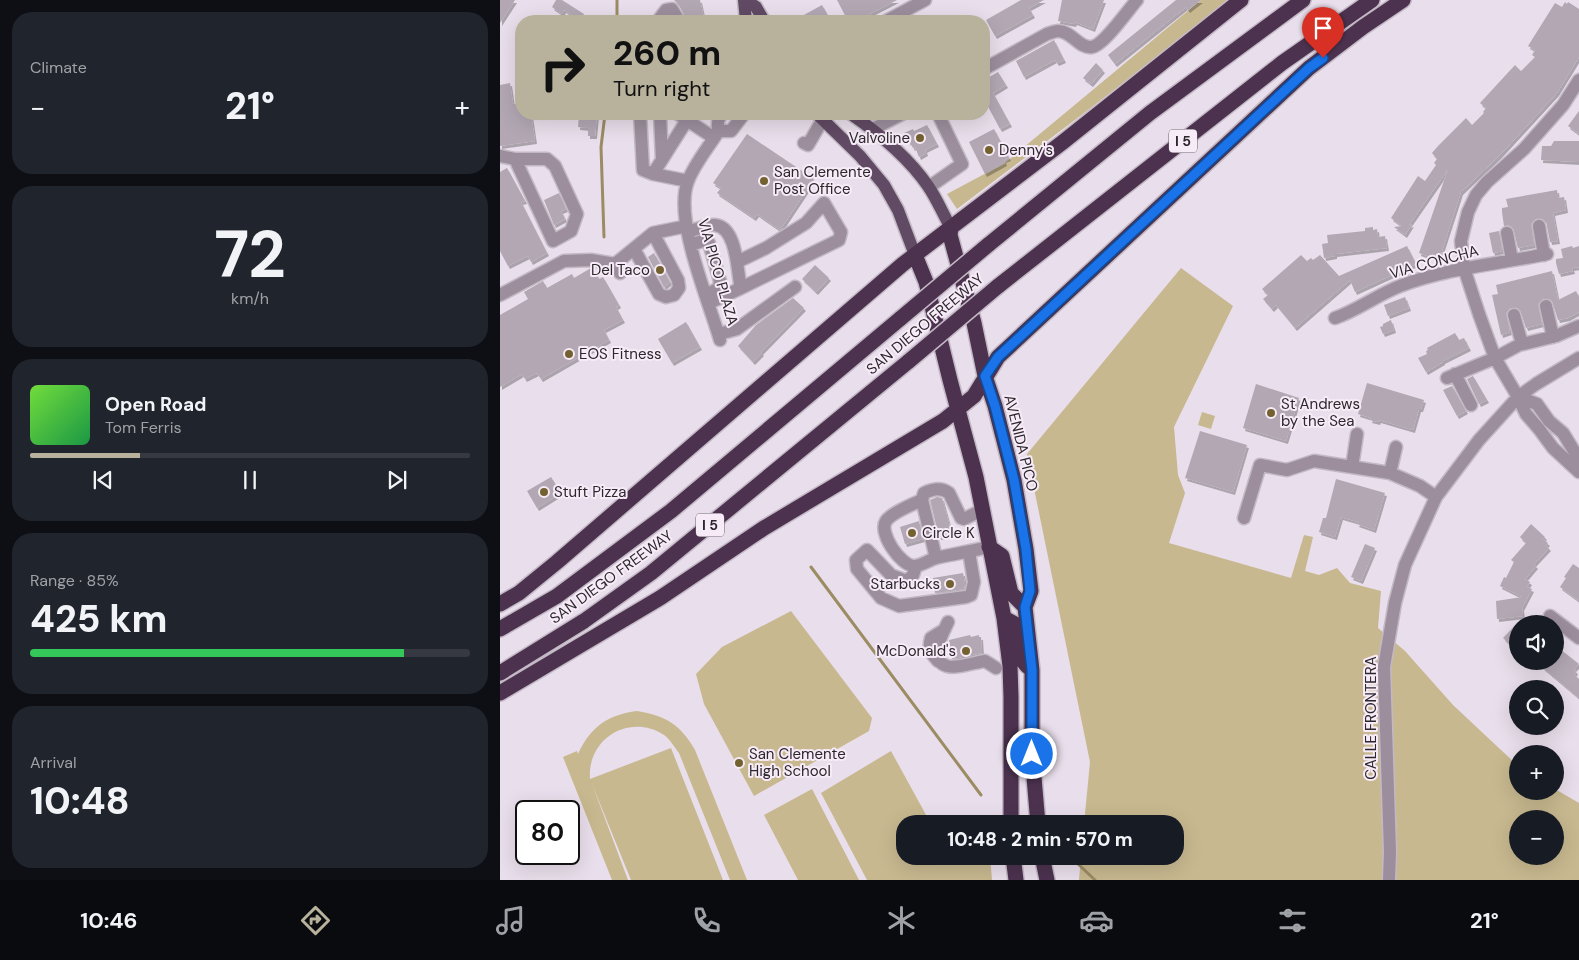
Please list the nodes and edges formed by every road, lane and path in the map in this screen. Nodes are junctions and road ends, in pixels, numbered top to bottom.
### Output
1 (745, 0) edge
2 (925, 0) edge
3 (1137, 0) edge
4 (1242, 0) edge
5 (1304, 0) edge
6 (1372, 0) edge
7 (1403, 0) edge
8 (662, 15) edge
9 (676, 15) edge
10 (746, 15) edge
11 (761, 15) edge
12 (897, 15) edge
13 (990, 66) edge
14 (1579, 80) edge
15 (640, 120) edge
16 (660, 120) edge
17 (681, 120) edge
18 (688, 120) edge
19 (717, 120) edge
20 (739, 120) edge
21 (818, 120) edge
22 (824, 120) edge
23 (860, 120) edge
24 (890, 120) edge
25 (941, 120) edge
26 (873, 129) junction
27 (716, 135) junction
28 (804, 143) dead end
29 (500, 156) edge
30 (516, 159) junction
31 (662, 160) junction
32 (654, 174) junction
33 (688, 181) junction
34 (928, 186) junction
35 (1539, 226) dead end
36 (951, 228) junction
37 (687, 229) junction
38 (1507, 233) dead end
39 (653, 234) junction
40 (691, 245) junction
41 (634, 249) junction
42 (915, 255) junction
43 (1512, 260) junction
44 (737, 262) junction
45 (1464, 268) junction
46 (795, 287) dead end
47 (739, 289) junction
48 (500, 295) edge
49 (707, 299) junction
50 (1546, 306) dead end
51 (1514, 314) dead end
52 (1335, 318) dead end
53 (1579, 326) edge
54 (1553, 337) junction
55 (1522, 344) junction
56 (1495, 358) junction
57 (1579, 358) edge
58 (985, 376) junction
59 (1518, 397) junction
60 (1470, 405) dead end
61 (958, 409) junction
62 (1556, 425) junction
63 (1541, 432) junction
64 (1357, 434) dead end
65 (1570, 445) junction
66 (1396, 447) dead end
67 (1559, 457) junction
68 (1579, 459) edge
69 (1352, 467) junction
70 (1579, 472) edge
71 (1390, 473) junction
72 (1579, 481) edge
73 (1436, 496) junction
74 (922, 500) junction
75 (982, 510) junction
76 (1244, 518) dead end
77 (989, 547) junction
78 (969, 552) junction
79 (936, 558) junction
80 (916, 566) junction
81 (500, 604) edge
82 (1025, 607) junction
83 (1004, 618) junction
84 (946, 626) dead end
85 (1564, 627) edge
86 (500, 629) edge
87 (1579, 638) edge
88 (996, 668) dead end
89 (1032, 670) junction
90 (500, 673) edge
91 (500, 693) edge
92 (1011, 815) edge
93 (1037, 815) edge
94 (1014, 865) edge
95 (1044, 865) edge
96 (1016, 880) edge
97 (1047, 880) edge
98 (1389, 880) edge

1 - 10 main road
1 - 11 main road
2 - 12 street
3 - 13 street
4 - 36 highway
5 - 86 highway, SAN DIEGO FREEWAY / I 5, bridge
6 - 90 highway, SAN DIEGO FREEWAY / I 5, bridge
7 - 58 highway
8 - 9 street
14 - 45 street
15 - 32 street
16 - 31 street
17 - 31 street
18 - 27 street
19 - 27 street, VIA PICO PLAZA
20 - 27 street
21 - 28 street
22 - 42 main road
23 - 26 main road, AVENIDA PICO
24 - 26 street
25 - 34 street
26 - 34 main road, AVENIDA PICO
27 - 33 street, VIA PICO PLAZA
29 - 30 street
30 - 30 street
31 - 32 street
32 - 33 street
33 - 37 street, VIA PICO PLAZA
34 - 36 main road, AVENIDA PICO
35 - 43 street, VIA CONCHA
36 - 42 highway
36 - 58 highway, AVENIDA PICO
37 - 39 street
37 - 40 street, VIA PICO PLAZA
37 - 44 street
38 - 43 street
39 - 41 street
39 - 41 street
40 - 49 street, VIA PICO PLAZA
40 - 49 street
41 - 48 street
42 - 61 highway
42 - 81 highway
43 - 45 street, VIA CONCHA
44 - 47 street
44 - 47 street
45 - 52 street, VIA CONCHA
45 - 56 street
46 - 49 street, VIA PICO PLAZA
47 - 49 street
50 - 54 street
51 - 55 street
53 - 54 street
54 - 55 street
55 - 56 street
56 - 59 street
56 - 60 street
57 - 59 street, CALLE FRONTERA
58 - 61 highway
58 - 82 highway, AVENIDA PICO
59 - 62 street
59 - 63 street
59 - 73 street, CALLE FRONTERA
61 - 75 highway
61 - 91 highway
62 - 63 street
62 - 65 street
63 - 67 street
64 - 69 street
65 - 67 street
65 - 68 street
66 - 71 street
67 - 70 street
67 - 72 street
69 - 71 street
69 - 76 street
71 - 73 street
73 - 98 street, CALLE FRONTERA
74 - 75 street
74 - 79 street
74 - 80 street
75 - 77 highway
77 - 78 street
77 - 82 highway
77 - 83 highway
78 - 79 street
78 - 80 street
79 - 80 street
82 - 89 highway, AVENIDA PICO
83 - 89 highway
83 - 92 highway
84 - 88 street
85 - 87 street
89 - 93 highway, AVENIDA PICO
94 - 96 highway
95 - 97 highway

